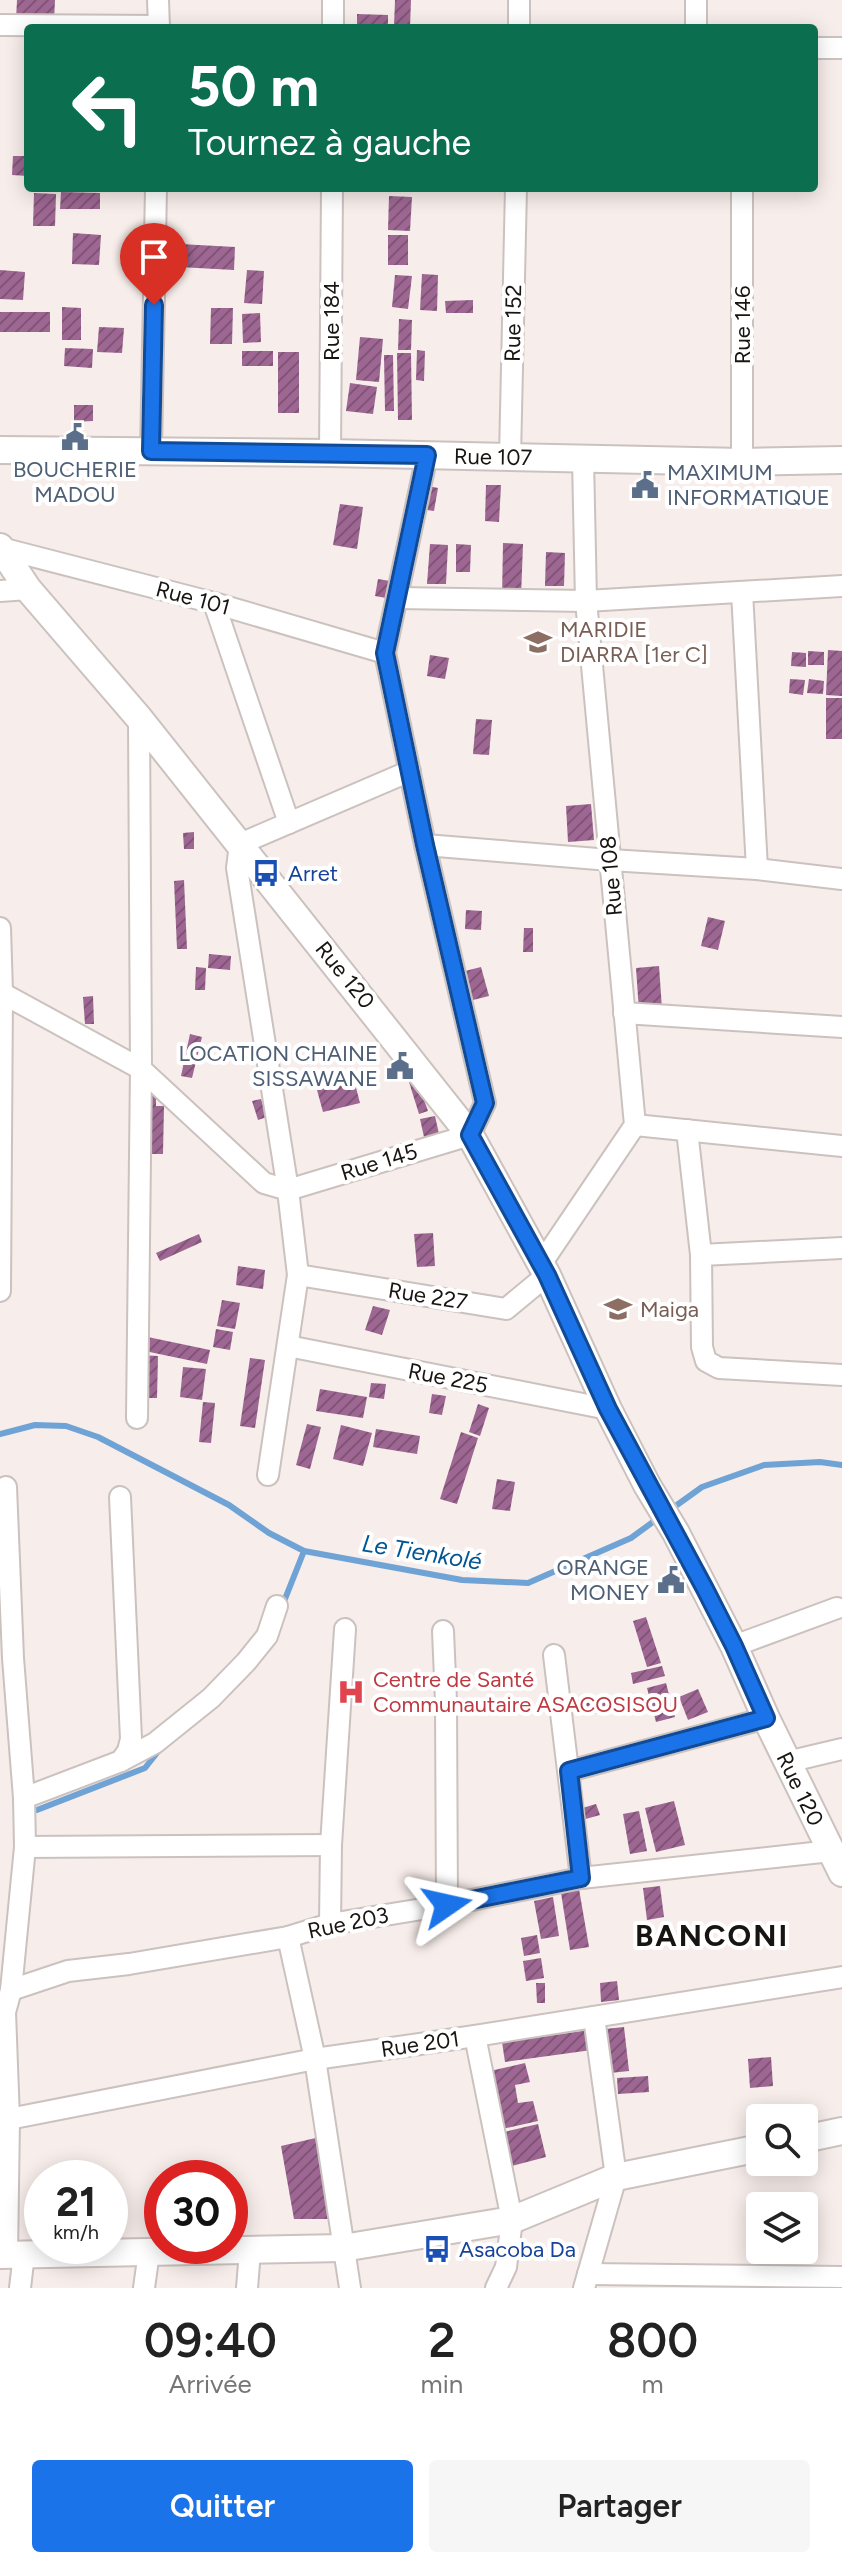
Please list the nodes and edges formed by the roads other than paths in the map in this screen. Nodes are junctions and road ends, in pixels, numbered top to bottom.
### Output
1 (158, 0) edge
2 (333, 0) edge
3 (519, 0) edge
4 (696, 0) edge
5 (159, 24) edge
6 (333, 24) edge
7 (519, 24) edge
8 (696, 24) edge
9 (0, 25) edge
10 (24, 25) edge
11 (818, 48) edge
12 (842, 48) edge
13 (156, 192) edge
14 (332, 192) edge
15 (516, 192) edge
16 (742, 192) edge
17 (0, 450) edge
18 (151, 451) junction
19 (330, 453) junction
20 (427, 455) junction
21 (510, 457) junction
22 (583, 459) junction
23 (842, 460) edge
24 (742, 462) junction
25 (0, 548) edge
26 (842, 586) edge
27 (28, 589) junction
28 (0, 591) edge
29 (742, 592) junction
30 (397, 598) junction
31 (586, 601) junction
32 (214, 603) junction
33 (385, 653) junction
34 (139, 718) junction
35 (410, 771) junction
36 (289, 823) junction
37 (240, 844) junction
38 (425, 845) junction
39 (610, 860) junction
40 (757, 869) junction
41 (842, 879) edge
42 (0, 928) edge
43 (1, 992) edge
44 (624, 1013) junction
45 (842, 1027) edge
46 (141, 1069) junction
47 (635, 1125) junction
48 (687, 1130) junction
49 (470, 1135) junction
50 (1, 1136) edge
51 (842, 1146) edge
52 (288, 1190) junction
53 (0, 1196) edge
54 (842, 1248) edge
55 (701, 1255) junction
56 (544, 1270) junction
57 (298, 1275) junction
58 (0, 1291) edge
59 (288, 1346) junction
60 (842, 1375) edge
61 (608, 1409) junction
62 (137, 1418) dead end
63 (268, 1475) dead end
64 (6, 1487) dead end
65 (120, 1497) dead end
66 (277, 1606) dead end
67 (837, 1608) dead end
68 (345, 1629) dead end
69 (443, 1631) dead end
70 (734, 1646) junction
71 (554, 1655) dead end
72 (7, 1658) edge
73 (766, 1718) junction
74 (842, 1749) edge
75 (121, 1761) junction
76 (787, 1762) junction
77 (569, 1771) junction
78 (10, 1774) edge
79 (24, 1798) junction
80 (331, 1845) junction
81 (25, 1847) junction
82 (836, 1862) edge
83 (581, 1878) junction
84 (10, 1894) edge
85 (447, 1905) junction
86 (330, 1924) junction
87 (288, 1937) junction
88 (842, 1977) edge
89 (11, 1990) junction
90 (2, 2012) edge
91 (594, 2017) junction
92 (475, 2036) junction
93 (315, 2059) junction
94 (5, 2119) edge
95 (842, 2131) edge
96 (818, 2136) edge
97 (746, 2151) edge
98 (616, 2177) junction
99 (512, 2220) junction
100 (343, 2248) junction
101 (250, 2251) joint
102 (144, 2252) edge
103 (11, 2254) edge
104 (147, 2264) edge
105 (842, 2277) edge
106 (586, 2281) edge
107 (20, 2288) edge
108 (144, 2288) edge
109 (247, 2288) edge
110 (350, 2288) edge
111 (496, 2288) edge

1 - 5 street
2 - 6 street
3 - 7 street
4 - 8 street
9 - 10 street
11 - 12 street
13 - 18 street
14 - 19 street, Rue 184
15 - 21 street, Rue 152
16 - 24 street, Rue 146
17 - 18 main road, Rue 107
18 - 19 main road, Rue 107
19 - 20 main road, Rue 107
20 - 21 main road, Rue 107
20 - 30 street
21 - 22 main road, Rue 107
22 - 24 main road, Rue 107
22 - 31 street, Rue 108
23 - 24 main road, Rue 107
25 - 27 main road, Rue 120
25 - 32 street, Rue 101
26 - 29 street
27 - 28 street
27 - 34 main road, Rue 120
29 - 31 street
29 - 40 street
30 - 31 street
30 - 33 street
31 - 39 street, Rue 108
32 - 33 street, Rue 101
32 - 36 street
33 - 35 street
34 - 37 main road, Rue 120
34 - 46 street
35 - 36 street
35 - 38 street
36 - 37 street
37 - 49 main road, Rue 120
37 - 52 street
38 - 39 street
38 - 49 street
39 - 40 street
39 - 44 street, Rue 108
40 - 41 street
42 - 43 street
43 - 46 street
43 - 50 street
44 - 45 street
44 - 47 street, Rue 108
46 - 52 street
46 - 62 street
47 - 48 street
47 - 56 street
48 - 51 street
48 - 55 street
49 - 52 street, Rue 145
49 - 56 main road, Rue 120
50 - 53 street
52 - 57 street
53 - 58 street
54 - 55 street
55 - 60 street
56 - 57 street, Rue 227
56 - 61 main road, Rue 120
57 - 59 street
59 - 61 street, Rue 225
59 - 63 street
61 - 70 main road, Rue 120
64 - 72 street
65 - 75 street
66 - 75 street
67 - 70 street
68 - 80 street
69 - 85 street
70 - 73 main road, Rue 120
71 - 77 street
72 - 78 street
73 - 76 main road, Rue 120
73 - 77 street
74 - 76 street
75 - 79 street
76 - 82 main road, Rue 120
77 - 83 street
78 - 79 street
79 - 81 street
80 - 81 street
80 - 86 street
81 - 84 street
82 - 83 street, Rue 203
83 - 85 street, Rue 203
84 - 89 street
85 - 86 street, Rue 203
86 - 87 street, Rue 203
87 - 89 street, Rue 203
87 - 93 street
88 - 91 street, Rue 201
89 - 90 street
90 - 94 street
91 - 92 street, Rue 201
91 - 98 street
92 - 93 street, Rue 201
92 - 99 street
93 - 94 street, Rue 201
93 - 100 street
94 - 103 street
95 - 96 main road
97 - 98 main road
98 - 99 main road
98 - 106 street
99 - 100 main road
99 - 111 street
100 - 101 main road
100 - 110 street
101 - 109 street
102 - 103 main road
103 - 107 street
104 - 108 street
105 - 106 street

